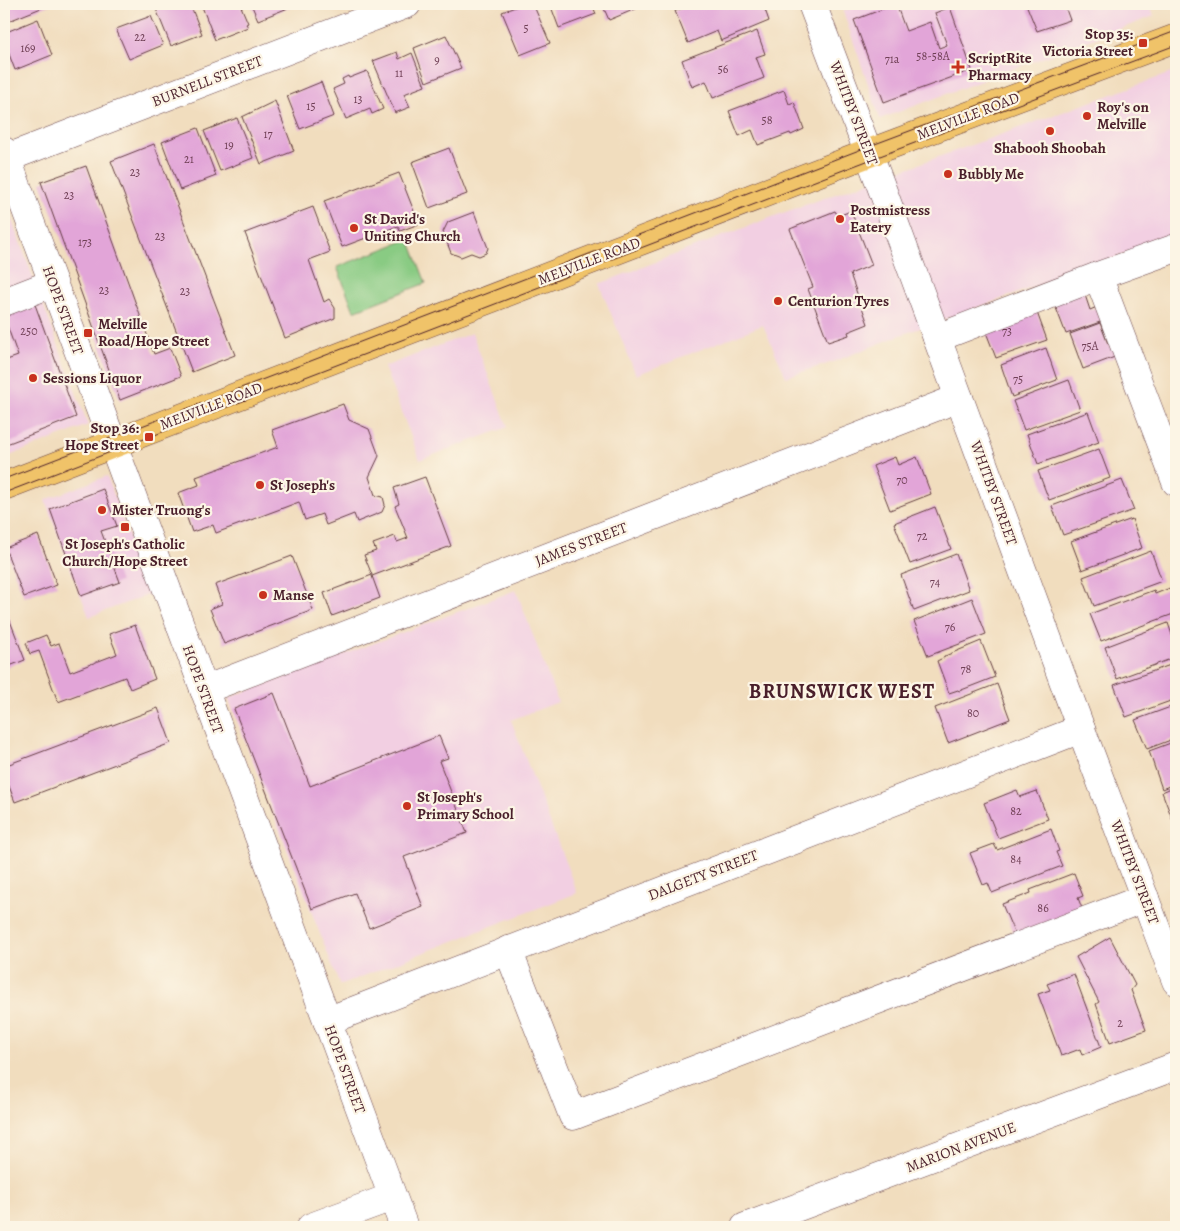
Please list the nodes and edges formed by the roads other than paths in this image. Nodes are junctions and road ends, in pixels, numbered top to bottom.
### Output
1 (407, 4) edge
2 (812, 4) edge
3 (1176, 38) edge
4 (869, 153) junction
5 (5, 155) edge
6 (1176, 248) edge
7 (1098, 276) junction
8 (53, 283) junction
9 (4, 302) edge
10 (937, 338) junction
11 (959, 398) junction
12 (113, 444) junction
13 (1176, 482) edge
14 (4, 486) edge
15 (204, 690) junction
16 (1081, 729) junction
17 (1145, 898) junction
18 (508, 950) junction
19 (1176, 981) edge
20 (327, 1021) junction
21 (1176, 1066) edge
22 (392, 1197) junction
23 (311, 1227) edge
24 (404, 1227) edge
25 (745, 1227) edge

1 - 5 street, BURNELL STREET
2 - 4 street, WHITBY STREET
3 - 4 main road, MELVILLE ROAD
4 - 10 street, WHITBY STREET
4 - 12 main road, MELVILLE ROAD
5 - 8 street, HOPE STREET
6 - 7 street
7 - 10 street
7 - 13 street
8 - 9 street
8 - 12 street, HOPE STREET
10 - 11 street, WHITBY STREET
11 - 15 street, JAMES STREET
11 - 16 street, WHITBY STREET
12 - 14 main road, MELVILLE ROAD
12 - 15 street, HOPE STREET
15 - 20 street, HOPE STREET
16 - 17 street, WHITBY STREET
16 - 18 street, DALGETY STREET
17 - 18 street
17 - 19 street, WHITBY STREET
18 - 20 street, DALGETY STREET
20 - 22 street, HOPE STREET
21 - 25 street, MARION AVENUE
22 - 23 street
22 - 24 street, HOPE STREET

